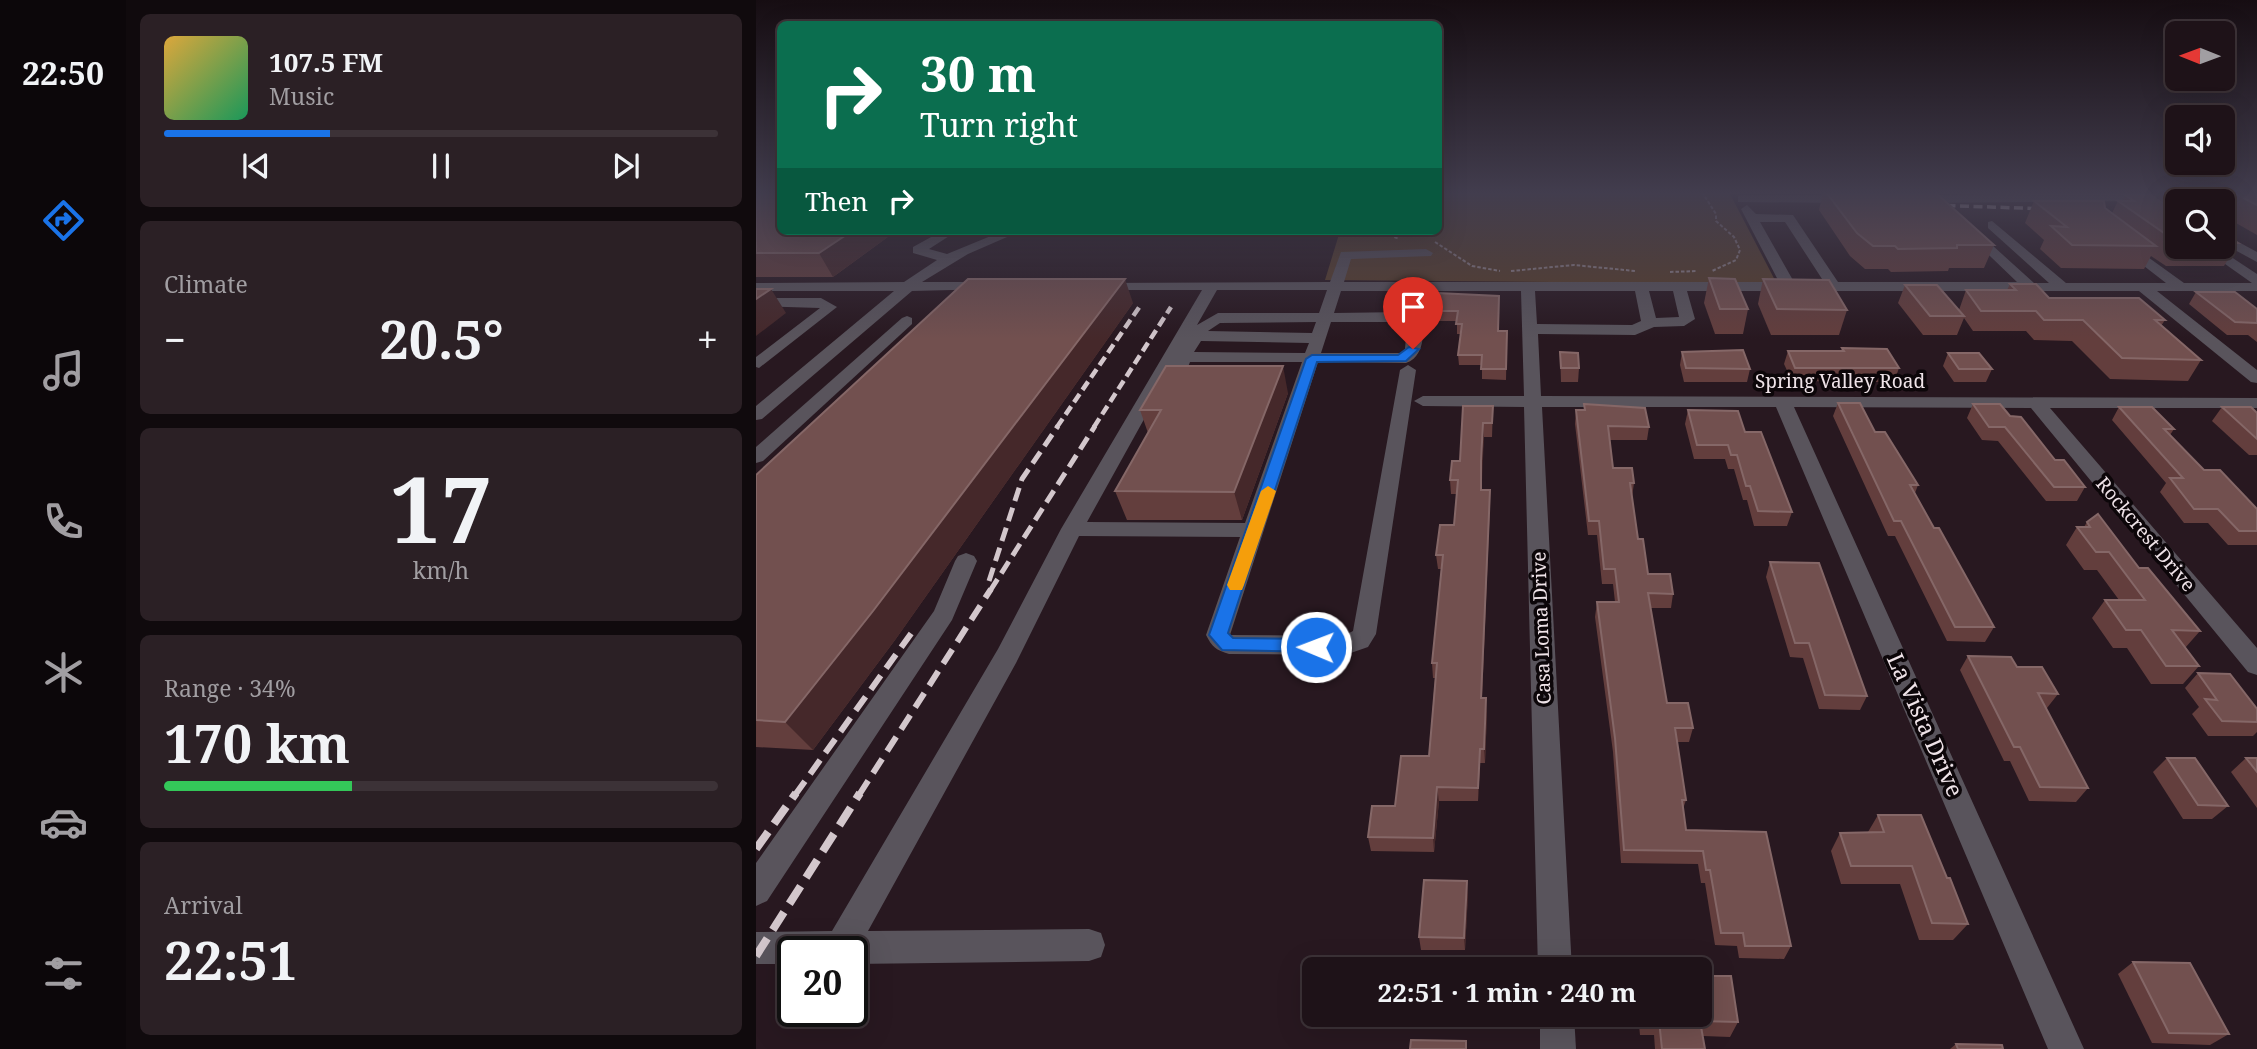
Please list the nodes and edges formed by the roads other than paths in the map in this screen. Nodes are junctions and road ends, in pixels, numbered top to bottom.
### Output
1 (934, 241) edge
2 (988, 241) edge
3 (1764, 241) edge
4 (1804, 241) edge
5 (1983, 241) edge
6 (2010, 241) edge
7 (2120, 241) edge
8 (2235, 245) edge
9 (1426, 253) dead end
10 (948, 258) junction
11 (2257, 258) edge
12 (2224, 259) edge
13 (2127, 273) dead end
14 (2047, 274) junction
15 (2166, 275) junction
16 (1641, 280) junction
17 (2255, 281) edge
18 (909, 286) junction
19 (1004, 286) edge
20 (1085, 286) edge
21 (1212, 286) junction
22 (1335, 286) junction
23 (1528, 286) junction
24 (756, 287) edge
25 (1679, 287) junction
26 (1789, 287) junction
27 (1834, 287) junction
28 (2030, 287) junction
29 (2063, 287) junction
30 (2143, 287) junction
31 (2181, 287) junction
32 (756, 302) edge
33 (1327, 318) junction
34 (866, 322) junction
35 (1652, 322) junction
36 (1530, 329) junction
37 (1198, 336) junction
38 (1319, 338) junction
39 (1185, 357) junction
40 (1312, 359) junction
41 (759, 363) dead end
42 (1408, 370) dead end
43 (2257, 378) edge
44 (1214, 379) edge
45 (1423, 401) dead end
46 (1532, 402) junction
47 (1783, 402) junction
48 (2036, 402) junction
49 (2257, 403) edge
50 (756, 415) edge
51 (756, 457) edge
52 (1072, 529) junction
53 (1255, 530) junction
54 (966, 561) dead end
55 (2257, 665) edge
56 (756, 890) edge
57 (847, 936) edge
58 (1089, 945) dead end
59 (868, 947) edge
60 (756, 948) edge
61 (777, 948) edge
62 (1554, 957) edge
63 (1557, 1027) edge
64 (1558, 1049) edge
65 (2066, 1049) edge

1 - 10 street
2 - 10 street
3 - 26 street
4 - 27 street
5 - 28 street
6 - 14 street
7 - 15 street
8 - 11 street
9 - 22 street
10 - 18 street
12 - 17 street
13 - 14 street
14 - 29 street
15 - 17 street
15 - 31 street
16 - 23 street
16 - 25 street
16 - 35 street
17 - 31 street
18 - 19 street
18 - 24 street
18 - 34 street
20 - 21 street
21 - 22 street
21 - 52 street
22 - 23 street
22 - 33 street
23 - 36 street, Casa Loma Drive
25 - 26 street
25 - 35 street
26 - 27 street
27 - 28 street
28 - 29 street
29 - 30 street
30 - 31 street
30 - 43 street
32 - 41 street
33 - 37 street
33 - 38 street
33 - 40 street
34 - 50 street
34 - 51 street
35 - 36 street
36 - 46 street, Casa Loma Drive
37 - 38 street
37 - 39 street
38 - 40 street
39 - 40 street
39 - 44 street
40 - 53 street
42 - 53 street
45 - 46 street, Spring Valley Road
46 - 47 street, Spring Valley Road
46 - 62 street, Casa Loma Drive
47 - 48 street, Spring Valley Road
47 - 65 street, La Vista Drive
48 - 49 street, Spring Valley Road
48 - 55 street, Rockcrest Drive
52 - 53 street
52 - 57 street
54 - 56 street
58 - 59 street
60 - 61 street
63 - 64 street

